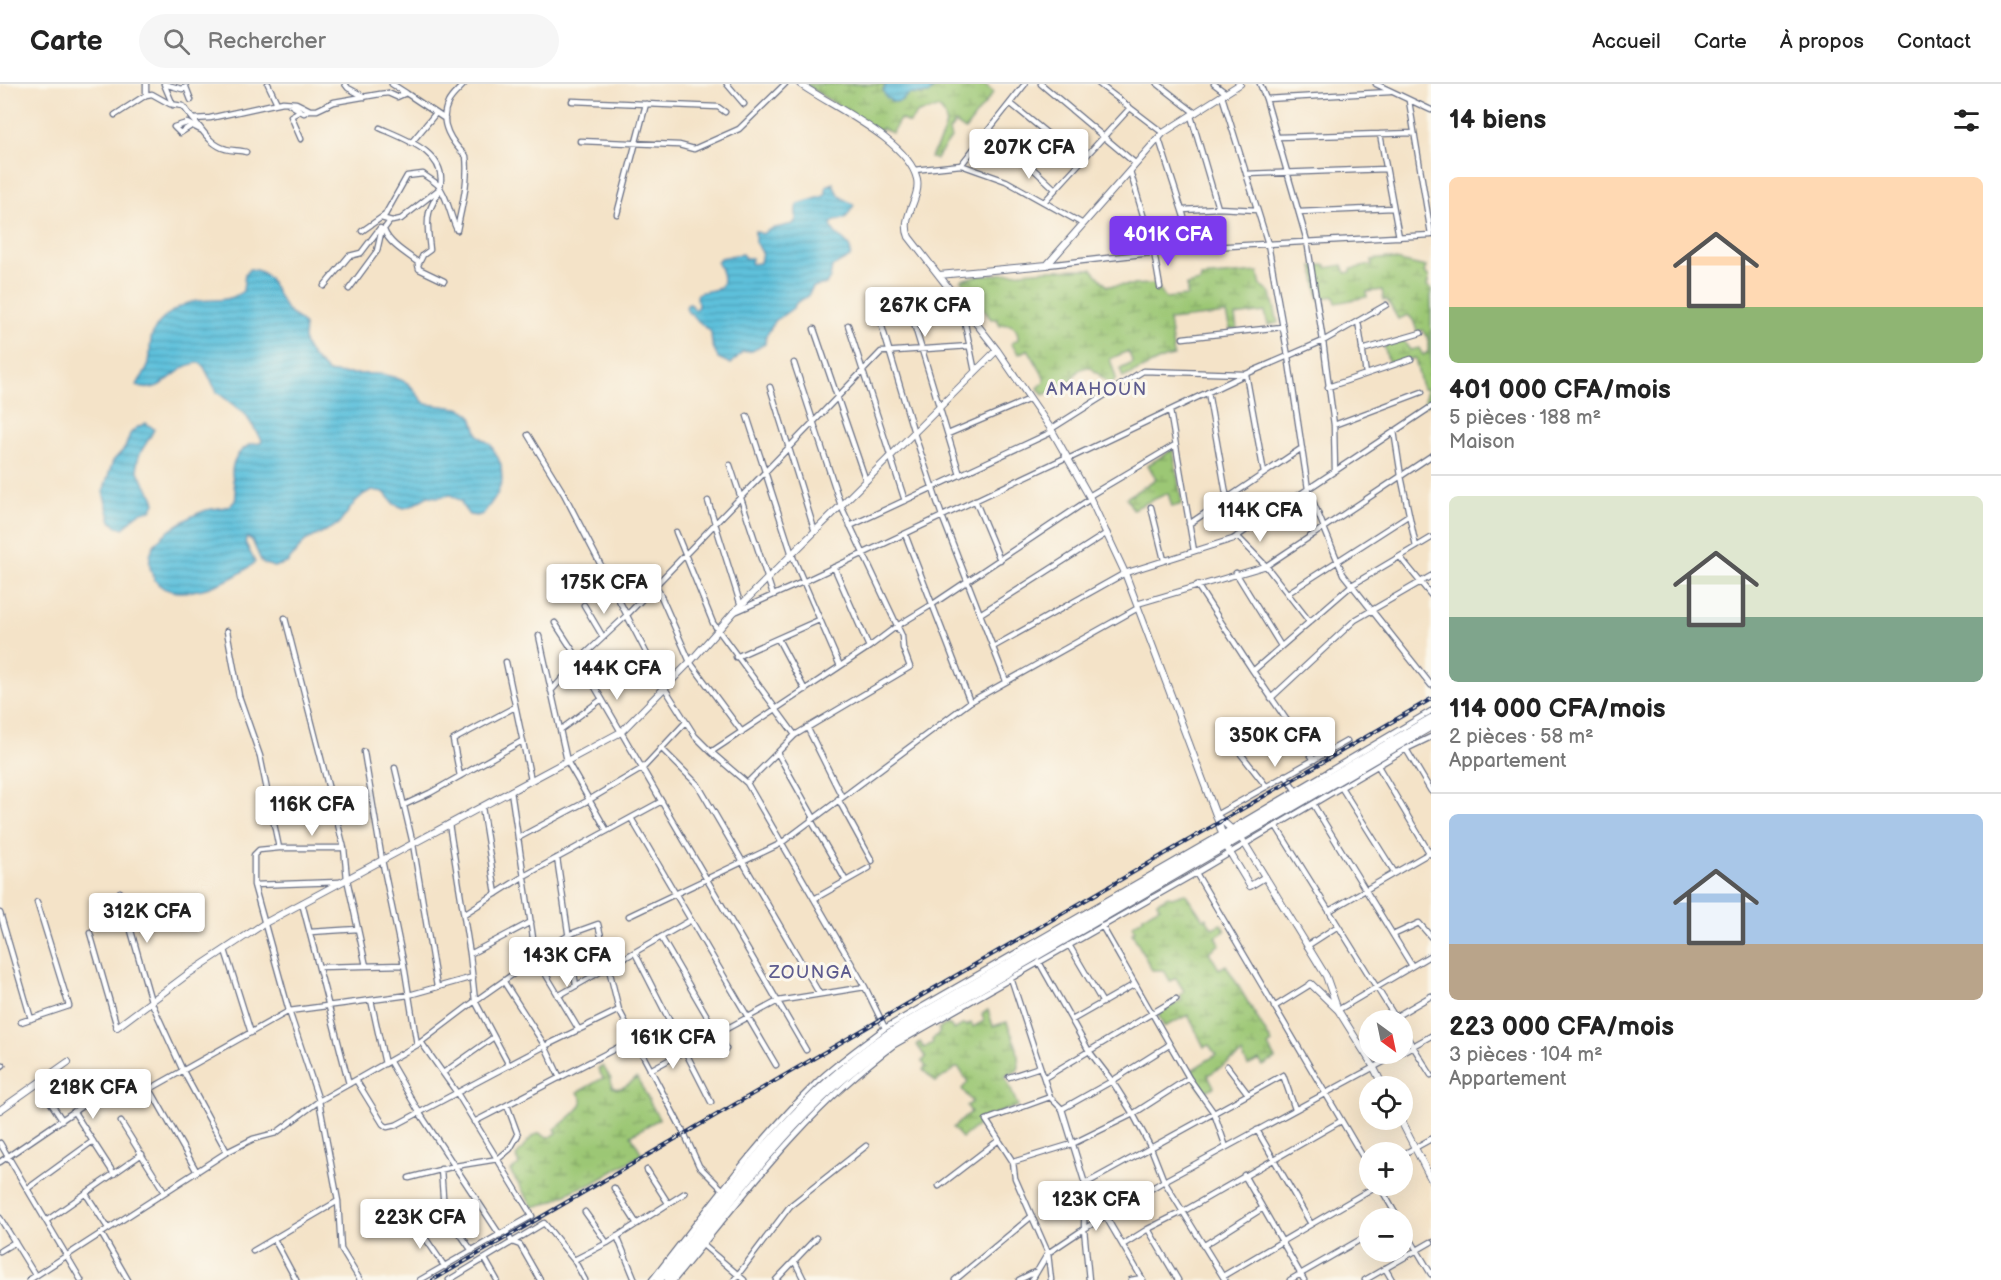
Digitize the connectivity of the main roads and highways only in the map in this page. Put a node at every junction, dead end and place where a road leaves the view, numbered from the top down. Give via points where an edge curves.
1 (1431, 719) edge
2 (1431, 726) edge
3 (1238, 836) junction
4 (1226, 843) junction
5 (659, 1280) edge
6 (669, 1280) edge

1 - 3 highway
2 - 3 highway
3 - 4 highway
4 - 5 highway via 880,1040 842,1069 812,1096 725,1192
4 - 6 highway via 876,1051 803,1115

